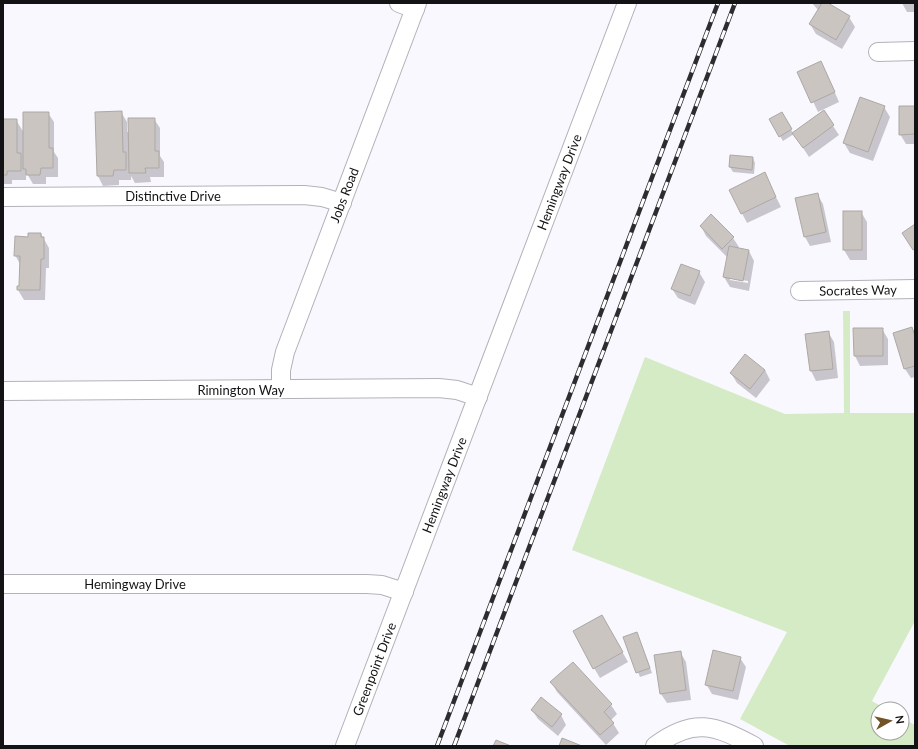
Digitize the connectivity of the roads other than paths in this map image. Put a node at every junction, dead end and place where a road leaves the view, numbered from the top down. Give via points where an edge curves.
1 (627, 3) edge
2 (410, 5) edge
3 (915, 51) edge
4 (878, 52) dead end
5 (3, 197) edge
6 (342, 203) junction
7 (915, 289) edge
8 (800, 291) dead end
9 (281, 389) junction
10 (3, 391) edge
11 (478, 396) junction
12 (3, 584) edge
13 (404, 592) junction
14 (345, 746) edge
15 (655, 746) edge
16 (754, 746) edge

1 - 11 street, Hemingway Drive
2 - 6 street, Jobs Road
3 - 4 street
5 - 6 street, Distinctive Drive via 304,195
6 - 9 street, Jobs Road via 285,352 281,370
7 - 8 street, Socrates Way
9 - 10 street, Rimington Way
9 - 11 street, Rimington Way via 439,388
11 - 13 street, Hemingway Drive
12 - 13 street, Hemingway Drive via 367,584 382,585
13 - 14 street, Greenpoint Drive
15 - 16 street via 668,736 694,727 729,732

